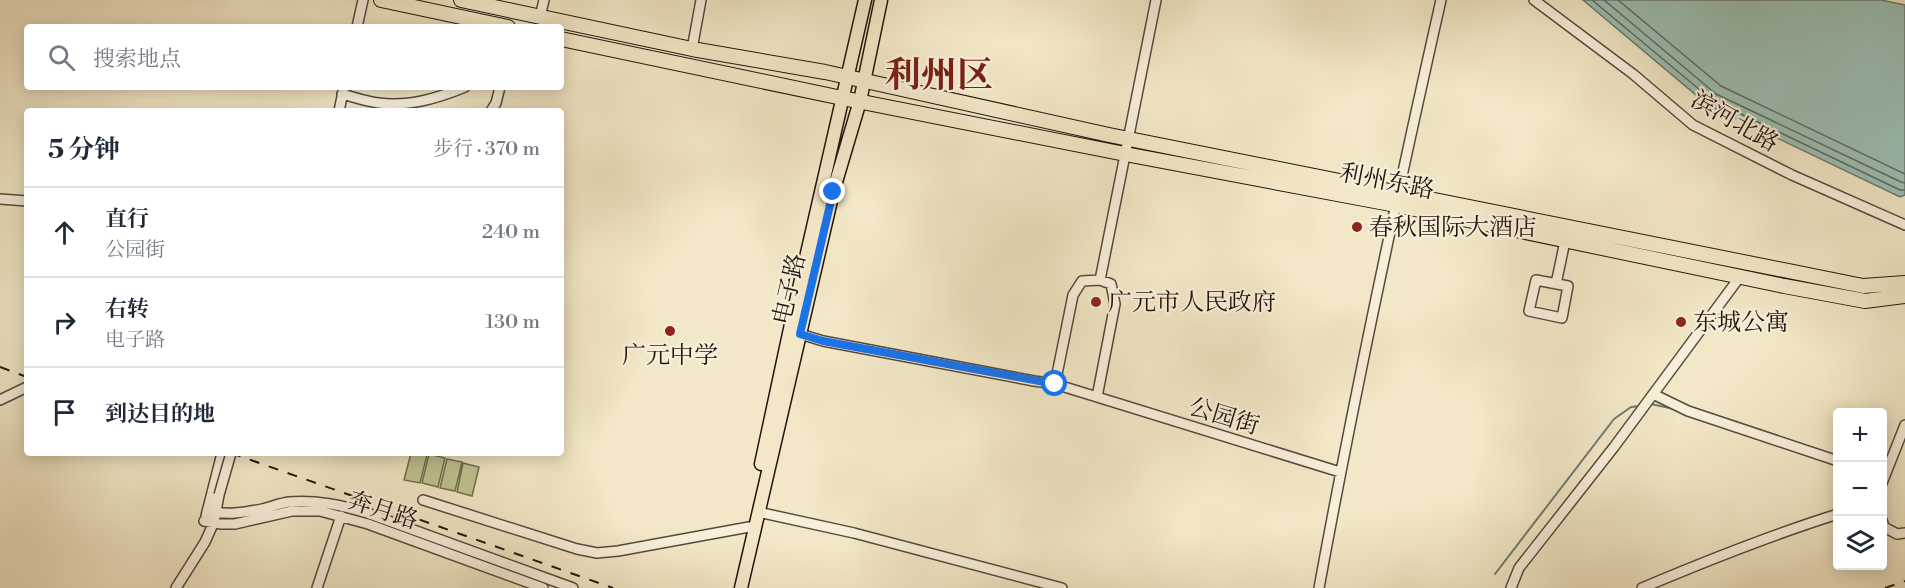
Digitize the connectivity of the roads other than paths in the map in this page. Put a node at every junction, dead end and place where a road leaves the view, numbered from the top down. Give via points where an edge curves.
1 (363, 0) edge
2 (381, 0) edge
3 (461, 0) edge
4 (544, 0) edge
5 (702, 0) edge
6 (865, 0) edge
7 (881, 0) edge
8 (1156, 0) edge
9 (1441, 0) edge
10 (1534, 0) edge
11 (398, 2) edge
12 (540, 17) junction
13 (358, 24) edge
14 (495, 24) edge
15 (564, 40) edge
16 (692, 49) junction
17 (847, 77) junction
18 (864, 80) junction
19 (458, 90) edge
20 (499, 90) edge
21 (343, 91) edge
22 (842, 98) junction
23 (860, 101) junction
24 (340, 108) edge
25 (493, 108) edge
26 (1128, 139) junction
27 (1125, 154) junction
28 (0, 199) edge
29 (1397, 199) junction
30 (24, 201) edge
31 (1905, 225) edge
32 (1565, 241) junction
33 (1739, 278) junction
34 (1100, 280) junction
35 (1905, 283) edge
36 (1556, 284) junction
37 (1905, 296) edge
38 (800, 334) junction
39 (1055, 384) junction
40 (24, 388) edge
41 (1097, 397) junction
42 (1650, 398) junction
43 (0, 400) edge
44 (1905, 425) edge
45 (221, 456) edge
46 (230, 456) edge
47 (1833, 459) edge
48 (1887, 469) edge
49 (1340, 472) junction
50 (215, 494) junction
51 (423, 500) dead end
52 (758, 512) junction
53 (341, 516) junction
54 (1833, 516) edge
55 (210, 517) junction
56 (748, 527) junction
57 (1887, 529) edge
58 (1905, 533) edge
59 (176, 588) edge
60 (317, 588) edge
61 (543, 588) edge
62 (573, 588) edge
63 (734, 588) edge
64 (741, 588) edge
65 (1062, 588) edge
66 (1319, 588) edge
67 (1511, 588) edge
68 (1642, 588) edge

1 - 13 street
2 - 11 highway
3 - 12 highway, 利州东路
4 - 12 street
5 - 16 street
6 - 17 main road, 电子路
7 - 18 main road, 电子路
8 - 26 street
9 - 29 street
10 - 31 street, 滨河北路 via 1694,124 1792,175
11 - 14 highway
12 - 16 highway, 利州东路
15 - 22 highway, 利州东路
16 - 17 highway, 利州东路
17 - 18 highway, 利州东路
17 - 22 main road, 电子路
18 - 23 main road, 电子路
18 - 26 highway, 利州东路
19 - 21 street via 408,103 379,103
20 - 25 street
21 - 24 street
22 - 23 highway, 利州东路
22 - 56 main road, 电子路
23 - 27 highway, 利州东路
23 - 38 main road, 电子路 via 833,192
26 - 27 street
26 - 29 highway, 利州东路
27 - 29 highway, 利州东路
27 - 34 street
28 - 30 street
29 - 32 highway, 利州东路
29 - 35 highway, 利州东路 via 1863,286
29 - 49 street
32 - 33 highway, 利州东路
32 - 36 street
33 - 37 highway, 利州东路 via 1865,301
33 - 42 street
34 - 39 street via 1082,281 1073,295
34 - 41 street via 1110,284 1115,304
36 - 36 street via 1536,280 1529,311 1562,318 1568,286
38 - 39 street
38 - 52 main road, 电子路
39 - 41 street, 公园街
40 - 43 street
41 - 49 street, 公园街
42 - 47 street
42 - 67 street via 1519,568
44 - 48 street
45 - 50 street
46 - 50 street, bridge
49 - 66 street
50 - 55 street
51 - 56 street via 597,553
52 - 64 main road, 电子路
52 - 65 street
53 - 55 street, 奔月路 via 292,511 235,524 221,524
53 - 60 street
53 - 61 street, 奔月路
54 - 68 street via 1731,551
55 - 59 street via 205,542
55 - 62 street via 287,502 339,505
56 - 63 main road, 电子路
57 - 58 street

